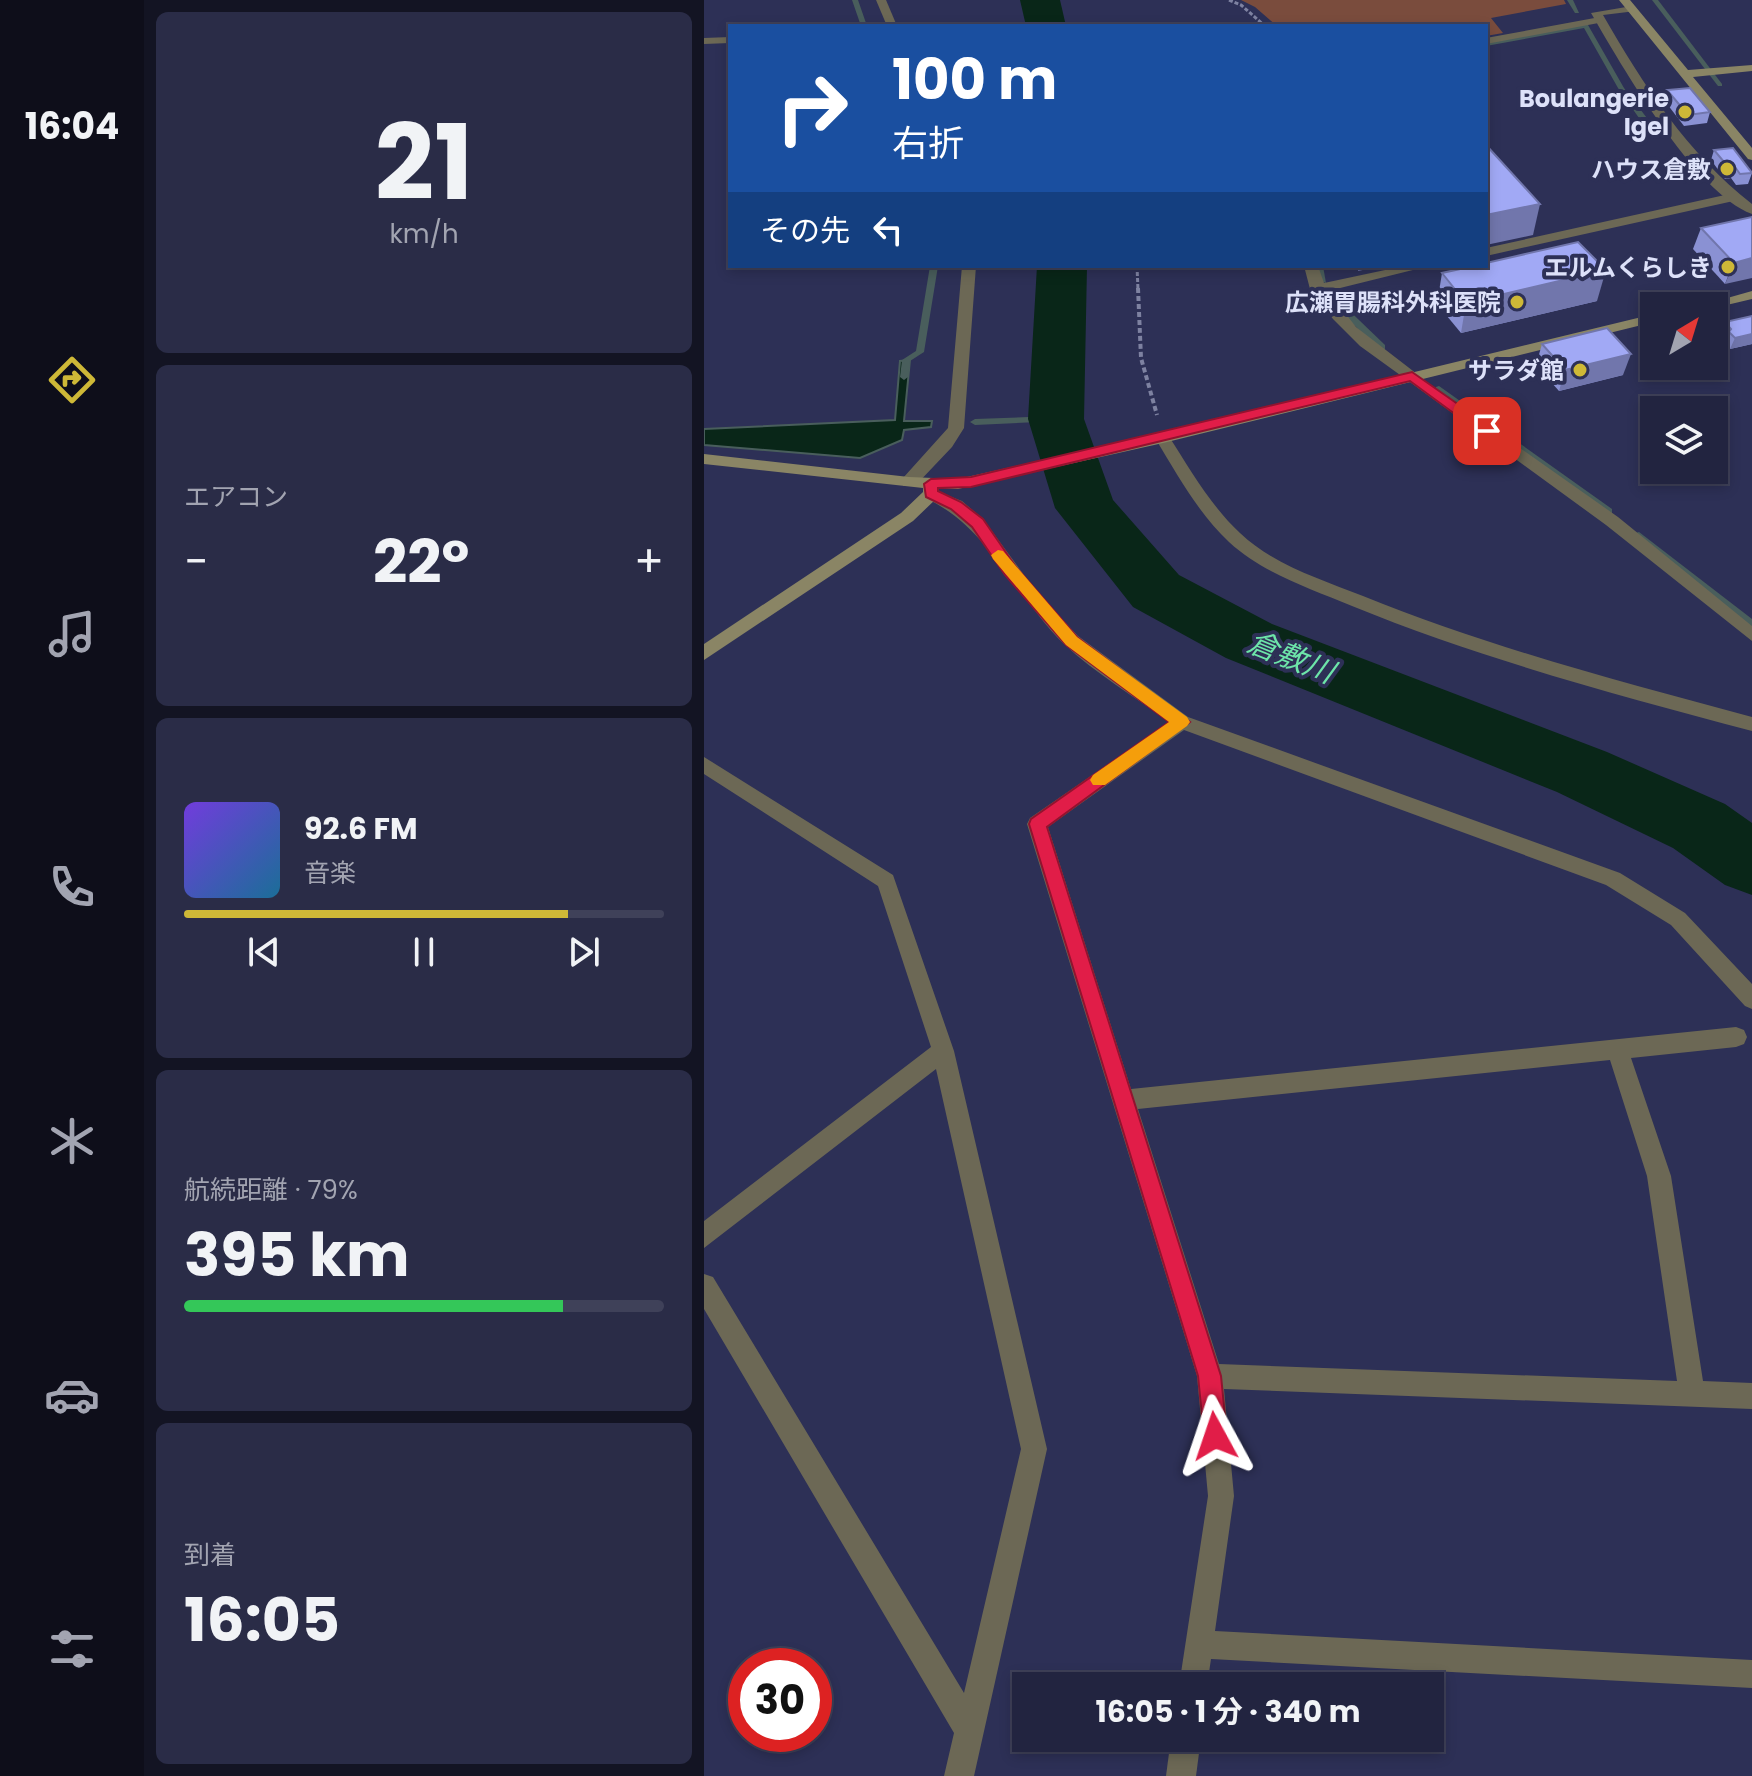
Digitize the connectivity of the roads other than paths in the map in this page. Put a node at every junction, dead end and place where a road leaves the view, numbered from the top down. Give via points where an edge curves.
1 (881, 0) edge
2 (1628, 5) edge
3 (1600, 20) junction
4 (891, 24) edge
5 (728, 40) edge
6 (704, 41) edge
7 (1488, 41) edge
8 (1752, 68) edge
9 (1683, 74) junction
10 (1752, 156) edge
11 (1734, 197) junction
12 (1752, 210) edge
13 (1488, 252) edge
14 (969, 268) edge
15 (1312, 268) edge
16 (1413, 268) edge
17 (1317, 289) junction
18 (1752, 295) edge
19 (1728, 301) edge
20 (1640, 321) edge
21 (1412, 377) junction
22 (1155, 439) junction
23 (704, 459) edge
24 (909, 482) junction
25 (931, 489) junction
26 (1752, 635) edge
27 (704, 653) edge
28 (1182, 722) junction
29 (1752, 724) edge
30 (704, 764) edge
31 (1752, 999) edge
32 (1736, 1037) dead end
33 (1617, 1049) junction
34 (943, 1051) junction
35 (1124, 1100) junction
36 (704, 1236) edge
37 (704, 1286) edge
38 (1210, 1376) junction
39 (1692, 1394) junction
40 (1752, 1396) edge
41 (1199, 1644) junction
42 (1195, 1672) edge
43 (1752, 1674) edge
44 (971, 1733) junction
45 (1184, 1752) edge
46 (959, 1776) edge
47 (1181, 1776) edge

1 - 4 street
2 - 3 street via 1596,13
2 - 9 street
3 - 7 street
3 - 11 street via 1645,96
5 - 6 street
8 - 9 street
9 - 10 street
11 - 12 street
11 - 13 street
14 - 24 street via 956,428 944,448
15 - 17 street
16 - 17 street
17 - 21 street via 1364,342
18 - 19 street
20 - 21 street
21 - 22 street
21 - 26 street via 1612,521
22 - 25 street
22 - 29 street via 1234,537 1276,568 1424,628
23 - 24 street
24 - 25 street
25 - 27 street via 907,517
25 - 28 street via 977,523 1072,641
28 - 31 street via 1613,879 1678,919
28 - 35 street via 1037,824
30 - 34 street via 886,881
32 - 33 street
33 - 35 street
33 - 39 street via 1659,1176
34 - 36 street
34 - 44 street via 1034,1449
35 - 38 street
37 - 44 street
38 - 39 street
38 - 41 street via 1221,1496
39 - 40 street
41 - 42 street
41 - 43 street
44 - 46 street
45 - 47 street

